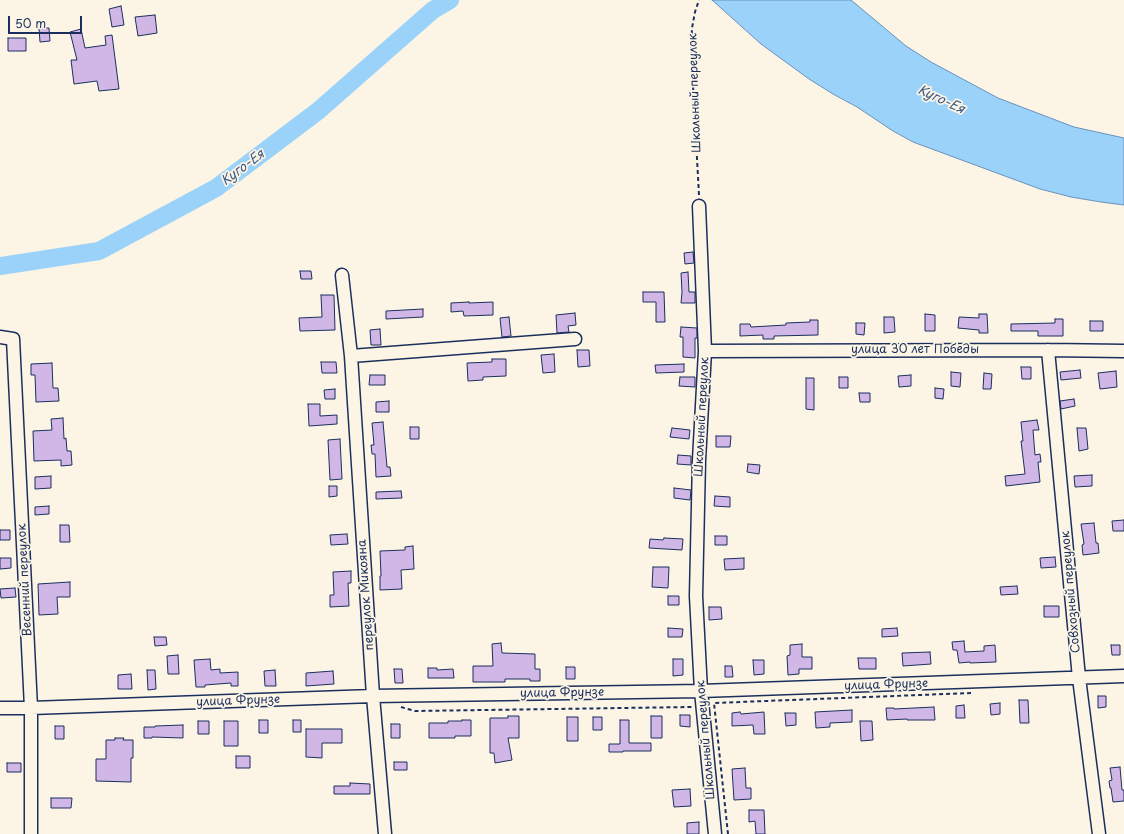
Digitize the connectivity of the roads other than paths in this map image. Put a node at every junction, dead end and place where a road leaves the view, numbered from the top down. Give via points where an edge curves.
1 (699, 206) road end
2 (342, 275) dead end
3 (0, 337) edge
4 (575, 339) dead end
5 (1048, 350) junction
6 (705, 351) junction
7 (1124, 351) edge
8 (350, 356) junction
9 (1124, 676) edge
10 (1079, 678) junction
11 (701, 691) junction
12 (373, 696) junction
13 (0, 708) edge
14 (31, 708) junction
15 (31, 834) edge
16 (386, 834) edge
17 (714, 834) edge
18 (1099, 834) edge

1 - 6 street, Школьный переулок
2 - 8 street, переулок Микояна
3 - 14 street, Весенний переулок via 13,339
4 - 8 street
5 - 6 street, улица 30 лет Победы
5 - 7 street, улица 30 лет Победы
5 - 10 street, Совхозный переулок
6 - 11 street, Школьный переулок via 696,596
8 - 12 street, переулок Микояна
9 - 10 street, улица Фрунзе
10 - 11 street, улица Фрунзе
10 - 18 street, Совхозный переулок
11 - 12 street, улица Фрунзе
11 - 17 street, Школьный переулок
12 - 14 street, улица Фрунзе
12 - 16 street, переулок Микояна
13 - 14 street, улица Фрунзе
14 - 15 street, Весенний переулок

